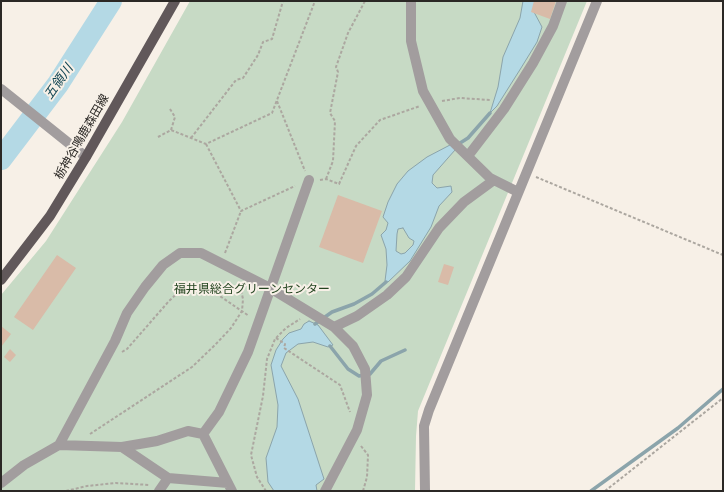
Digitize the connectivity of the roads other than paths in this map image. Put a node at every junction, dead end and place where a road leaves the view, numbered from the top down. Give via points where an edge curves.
1 (175, 1) edge
2 (411, 1) edge
3 (562, 1) edge
4 (597, 1) edge
5 (1, 89) edge
6 (468, 156) junction
7 (86, 157) junction
8 (309, 180) road end
9 (494, 180) junction
10 (518, 192) junction
11 (1, 280) edge
12 (270, 288) junction
13 (334, 327) junction
14 (203, 434) junction
15 (59, 445) junction
16 (122, 447) junction
17 (168, 478) junction
18 (1, 483) edge
19 (230, 487) edge
20 (160, 490) edge
21 (326, 491) edge
22 (425, 491) edge

1 - 7 main road, 栃神谷鳴鹿森田線
2 - 6 street via 411,41 423,91 450,139
3 - 6 street via 553,26 533,63 504,109
4 - 10 street
5 - 7 street
6 - 9 street
7 - 11 main road, 栃神谷鳴鹿森田線 via 50,216
8 - 12 street
9 - 10 street
9 - 13 street via 464,202 439,228 406,277 387,295
10 - 22 street via 424,426
12 - 13 street
12 - 14 street via 248,352 218,412
12 - 15 street via 201,254 180,253 163,265 127,313
13 - 21 street via 353,346 365,369 367,395 355,434
14 - 16 street via 188,431 157,441
14 - 19 street
15 - 16 street
15 - 18 street via 24,465
16 - 17 street
17 - 19 street
17 - 20 street

